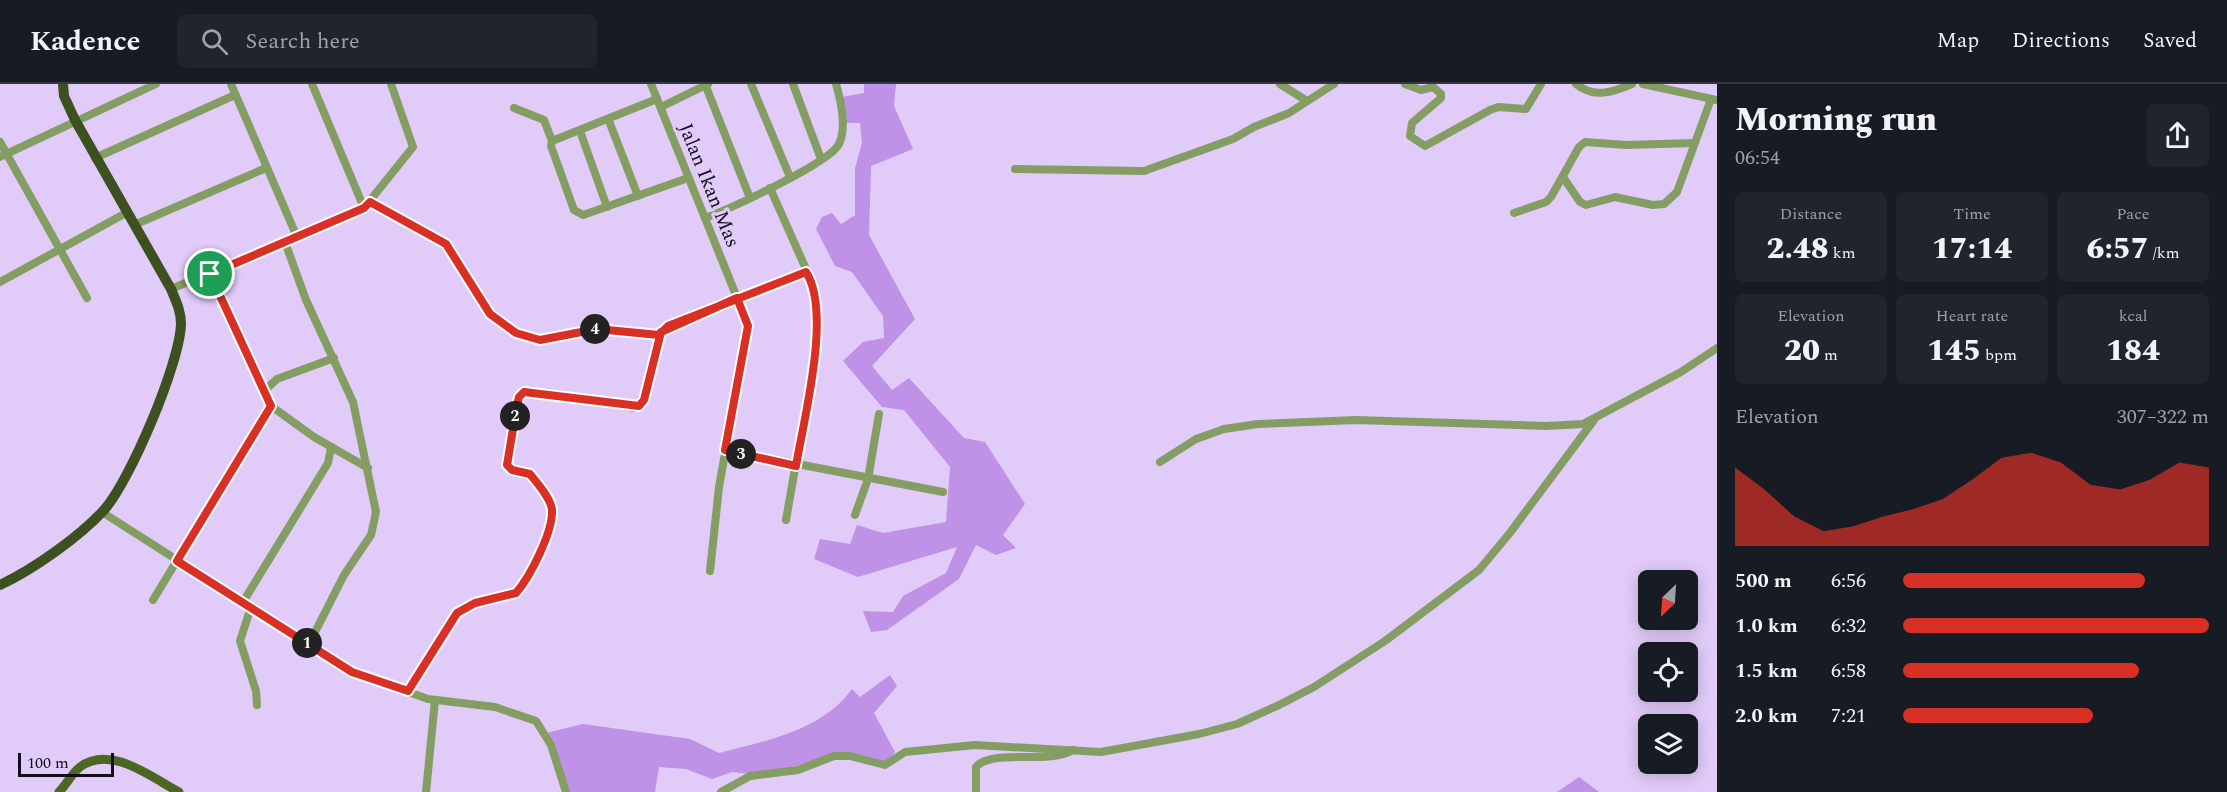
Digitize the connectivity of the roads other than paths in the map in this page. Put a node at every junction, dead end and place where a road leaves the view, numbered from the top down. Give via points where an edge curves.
1 (63, 84) edge
2 (156, 84) edge
3 (231, 84) edge
4 (312, 84) edge
5 (391, 84) edge
6 (651, 84) edge
7 (706, 84) edge
8 (751, 84) edge
9 (793, 84) edge
10 (836, 84) edge
11 (1280, 84) edge
12 (1334, 84) edge
13 (1405, 84) edge
14 (1540, 84) edge
15 (1576, 84) edge
16 (1632, 84) edge
17 (1643, 84) edge
18 (235, 95) junction
19 (1714, 100) edge
20 (1307, 101) junction
21 (659, 103) junction
22 (514, 108) dead end
23 (75, 120) junction
24 (609, 121) junction
25 (580, 131) junction
26 (552, 141) junction
27 (0, 142) edge
28 (1694, 143) junction
29 (4, 155) edge
30 (96, 158) junction
31 (821, 159) junction
32 (266, 168) junction
33 (1015, 169) dead end
34 (790, 177) junction
35 (1563, 177) junction
36 (688, 178) junction
37 (770, 188) junction
38 (638, 196) junction
39 (750, 198) junction
40 (370, 202) junction
41 (607, 207) junction
42 (364, 208) junction
43 (126, 213) junction
44 (1514, 213) dead end
45 (705, 218) junction
46 (134, 225) junction
47 (297, 237) junction
48 (285, 242) junction
49 (59, 249) junction
50 (806, 272) junction
51 (210, 274) junction
52 (0, 282) edge
53 (171, 289) junction
54 (87, 298) dead end
55 (737, 298) junction
56 (659, 335) junction
57 (1717, 348) edge
58 (334, 358) junction
59 (259, 378) junction
60 (278, 379) junction
61 (265, 390) junction
62 (271, 406) junction
63 (879, 414) dead end
64 (1594, 420) junction
65 (331, 448) junction
66 (725, 450) junction
67 (1160, 462) dead end
68 (796, 466) junction
69 (368, 468) junction
70 (868, 479) junction
71 (943, 492) dead end
72 (102, 512) junction
73 (855, 514) dead end
74 (786, 520) dead end
75 (177, 561) junction
76 (710, 572) dead end
77 (0, 585) edge
78 (153, 600) dead end
79 (243, 602) junction
80 (251, 607) junction
81 (309, 644) junction
82 (408, 691) junction
83 (435, 700) junction
84 (256, 705) dead end
85 (975, 744) junction
86 (1074, 749) junction
87 (996, 758) junction
88 (59, 792) edge
89 (179, 792) edge
90 (426, 792) edge
91 (567, 792) edge
92 (721, 792) edge
93 (976, 792) edge

1 - 23 highway
2 - 23 street
3 - 18 street
4 - 42 street
5 - 40 street via 413,147
6 - 21 street, Jalan Ikan Mas
7 - 21 street
7 - 39 street
8 - 34 street
9 - 31 street
10 - 31 street via 842,136 837,147
11 - 20 street
12 - 20 street
13 - 14 street via 1421,90 1433,87 1441,94 1442,98 1409,129 1410,136 1425,146 1498,107 1526,109
15 - 16 street via 1591,93 1602,94
17 - 19 street
18 - 30 street
18 - 32 street
19 - 28 street
20 - 33 street via 1233,139 1144,171
21 - 24 street
21 - 36 street, Jalan Ikan Mas
22 - 26 street via 544,120
23 - 29 street
23 - 30 highway
24 - 25 street
24 - 38 street
25 - 26 street
25 - 41 street
26 - 41 street via 577,214
27 - 29 street
28 - 35 street via 1586,142 1579,147
28 - 35 street via 1677,192 1664,204 1615,197 1586,205
29 - 49 street
30 - 43 highway
31 - 34 street
32 - 46 street
32 - 47 street
34 - 37 street
35 - 44 street via 1546,202
36 - 38 street
36 - 45 street, Jalan Ikan Mas
37 - 39 street
37 - 50 street
38 - 41 street
39 - 45 street
40 - 42 street
40 - 56 street via 446,244 485,309 516,333 540,340 597,329
42 - 47 street
43 - 46 highway
43 - 49 street
45 - 55 street, Jalan Ikan Mas
46 - 53 highway
47 - 48 street
48 - 51 street
48 - 58 street via 306,300
49 - 52 street
49 - 54 street
50 - 55 street
50 - 68 street via 814,287 818,312
51 - 53 street
51 - 59 street
53 - 72 highway via 181,325 171,368 136,458
55 - 56 street via 668,326
55 - 66 street, Jalan Ikan Mas via 748,326
56 - 82 street via 644,400 639,406 530,392 519,397 507,465 530,474 548,500 552,508 547,533 519,590 513,595 469,605 457,613
57 - 64 street
58 - 60 street
58 - 69 street via 353,402
59 - 60 street
59 - 61 street
60 - 61 street
61 - 62 street
62 - 65 street
62 - 75 street
63 - 70 street
64 - 67 street via 1546,426 1399,420 1258,424 1224,429 1196,439
64 - 86 street via 1485,564 1399,631 1334,674 1237,724 1101,752
65 - 69 street
65 - 79 street via 328,463
66 - 68 street
66 - 76 street, Jalan Ikan Mas
68 - 70 street
68 - 74 street
69 - 81 street via 376,512 374,527 335,591
70 - 71 street
70 - 73 street
72 - 75 street
72 - 77 highway via 67,541
75 - 78 street
75 - 79 street
79 - 80 street
80 - 81 street
80 - 84 street via 240,642 256,691
81 - 82 street via 352,672
82 - 83 street
83 - 90 street
83 - 91 street via 495,707 536,721 551,745
85 - 86 street
85 - 87 street
85 - 92 street via 905,752 885,765 834,756 798,770 750,776
86 - 87 street via 1058,756
87 - 93 street via 976,767
88 - 89 main road via 80,767 101,759 122,763

